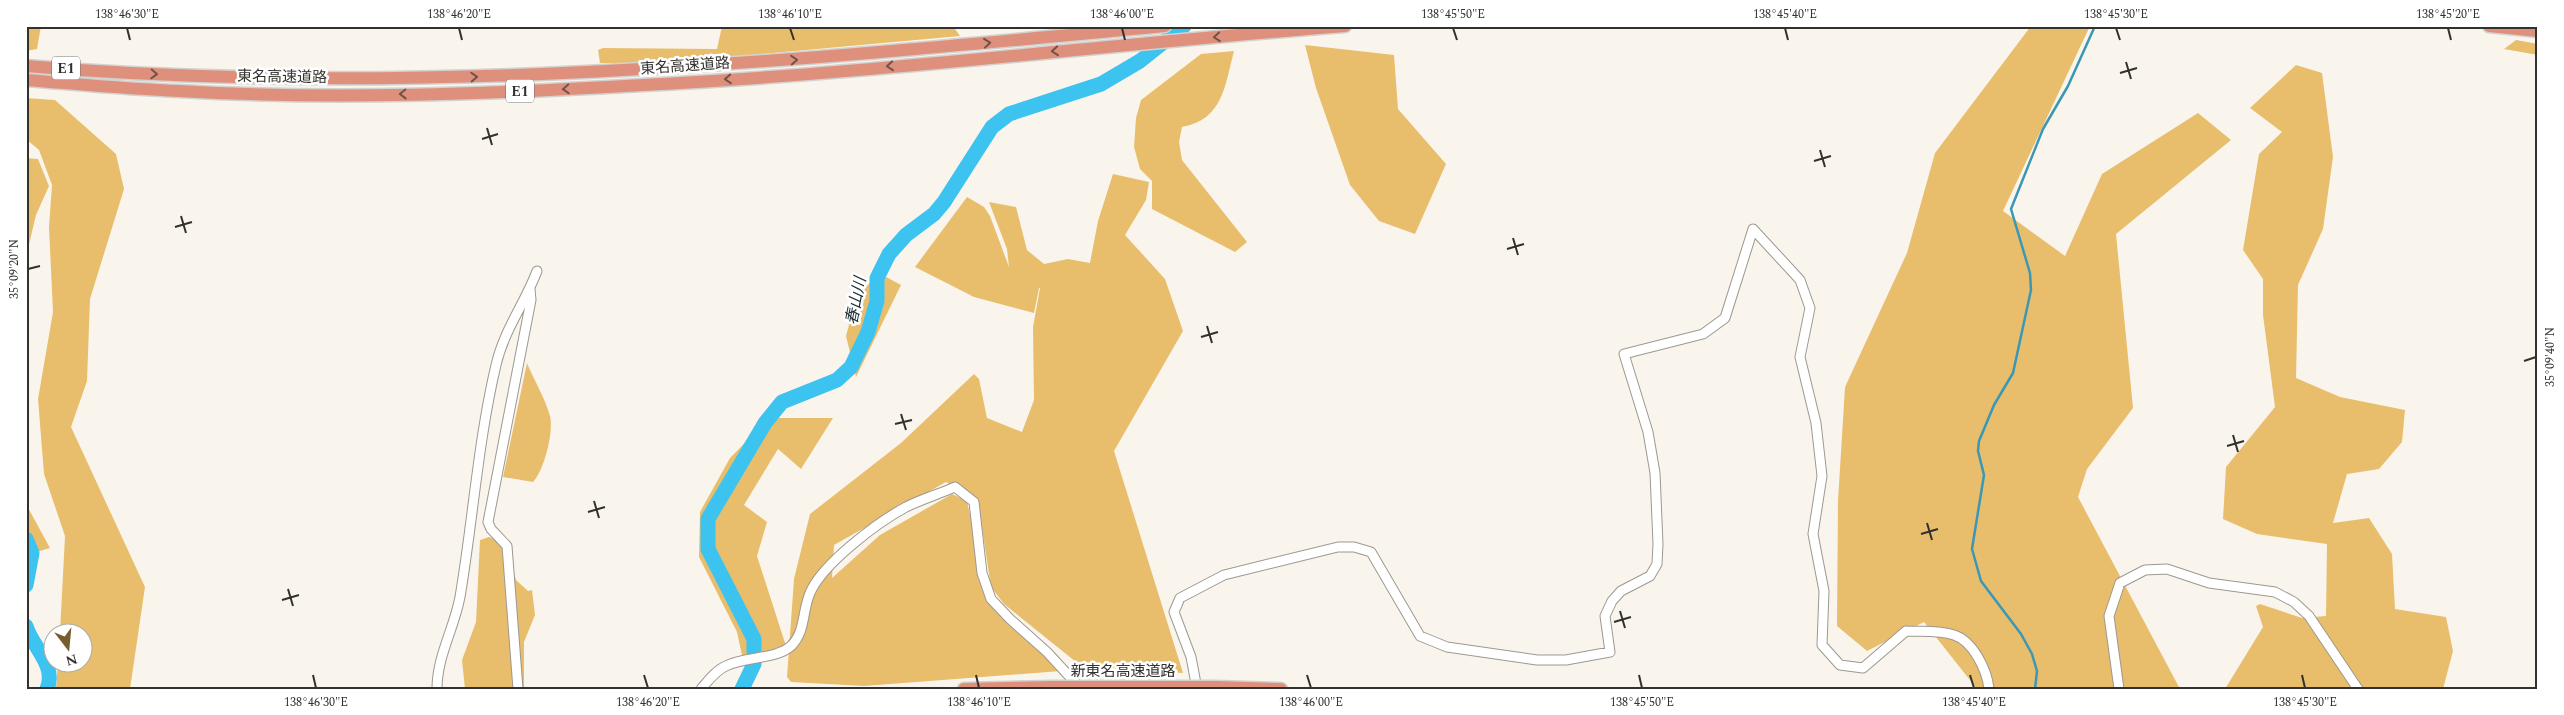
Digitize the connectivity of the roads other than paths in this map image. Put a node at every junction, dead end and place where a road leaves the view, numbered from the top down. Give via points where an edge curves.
1 (1165, 26) edge
2 (1345, 26) edge
3 (2488, 26) edge
4 (2538, 31) edge
5 (26, 66) edge
6 (26, 80) edge
7 (537, 271) dead end
8 (530, 289) junction
9 (436, 689) edge
10 (518, 689) edge
11 (701, 689) edge
12 (964, 689) edge
13 (1082, 689) edge
14 (1197, 689) edge
15 (1281, 689) edge
16 (1989, 689) edge
17 (2119, 689) edge
18 (2358, 689) edge

5 -> 1 highway, 東名高速道路 / E1 via 313,80 447,78 698,66 938,48
2 -> 6 highway, 東名高速道路 / E1 via 646,85 510,91 181,92
3 - 4 highway
7 - 8 street
8 - 9 street via 510,323 496,363 460,599 437,671
8 - 10 street via 531,300 488,522 507,546
11 - 13 street via 724,666 781,652 789,647 801,631 810,592 828,567 858,540 906,508 955,487 974,502 982,573 991,599
12 - 15 highway, 新東名高速道路, bridge
14 - 16 street via 1191,656 1174,612 1180,598 1224,575 1338,547 1370,552 1420,636 1447,647 1537,660 1566,660 1610,652 1605,616 1612,600 1621,591 1650,576 1657,564 1658,544 1655,473 1648,432 1624,354 1703,334 1725,318 1753,229 1800,280 1810,308 1800,357 1816,423 1822,476 1812,534 1824,591 1822,645 1840,665 1863,668 1906,631 1955,635 1975,652 1987,671
17 - 18 street via 2109,616 2120,583 2144,570 2167,569 2209,583 2275,592 2294,602 2309,616

